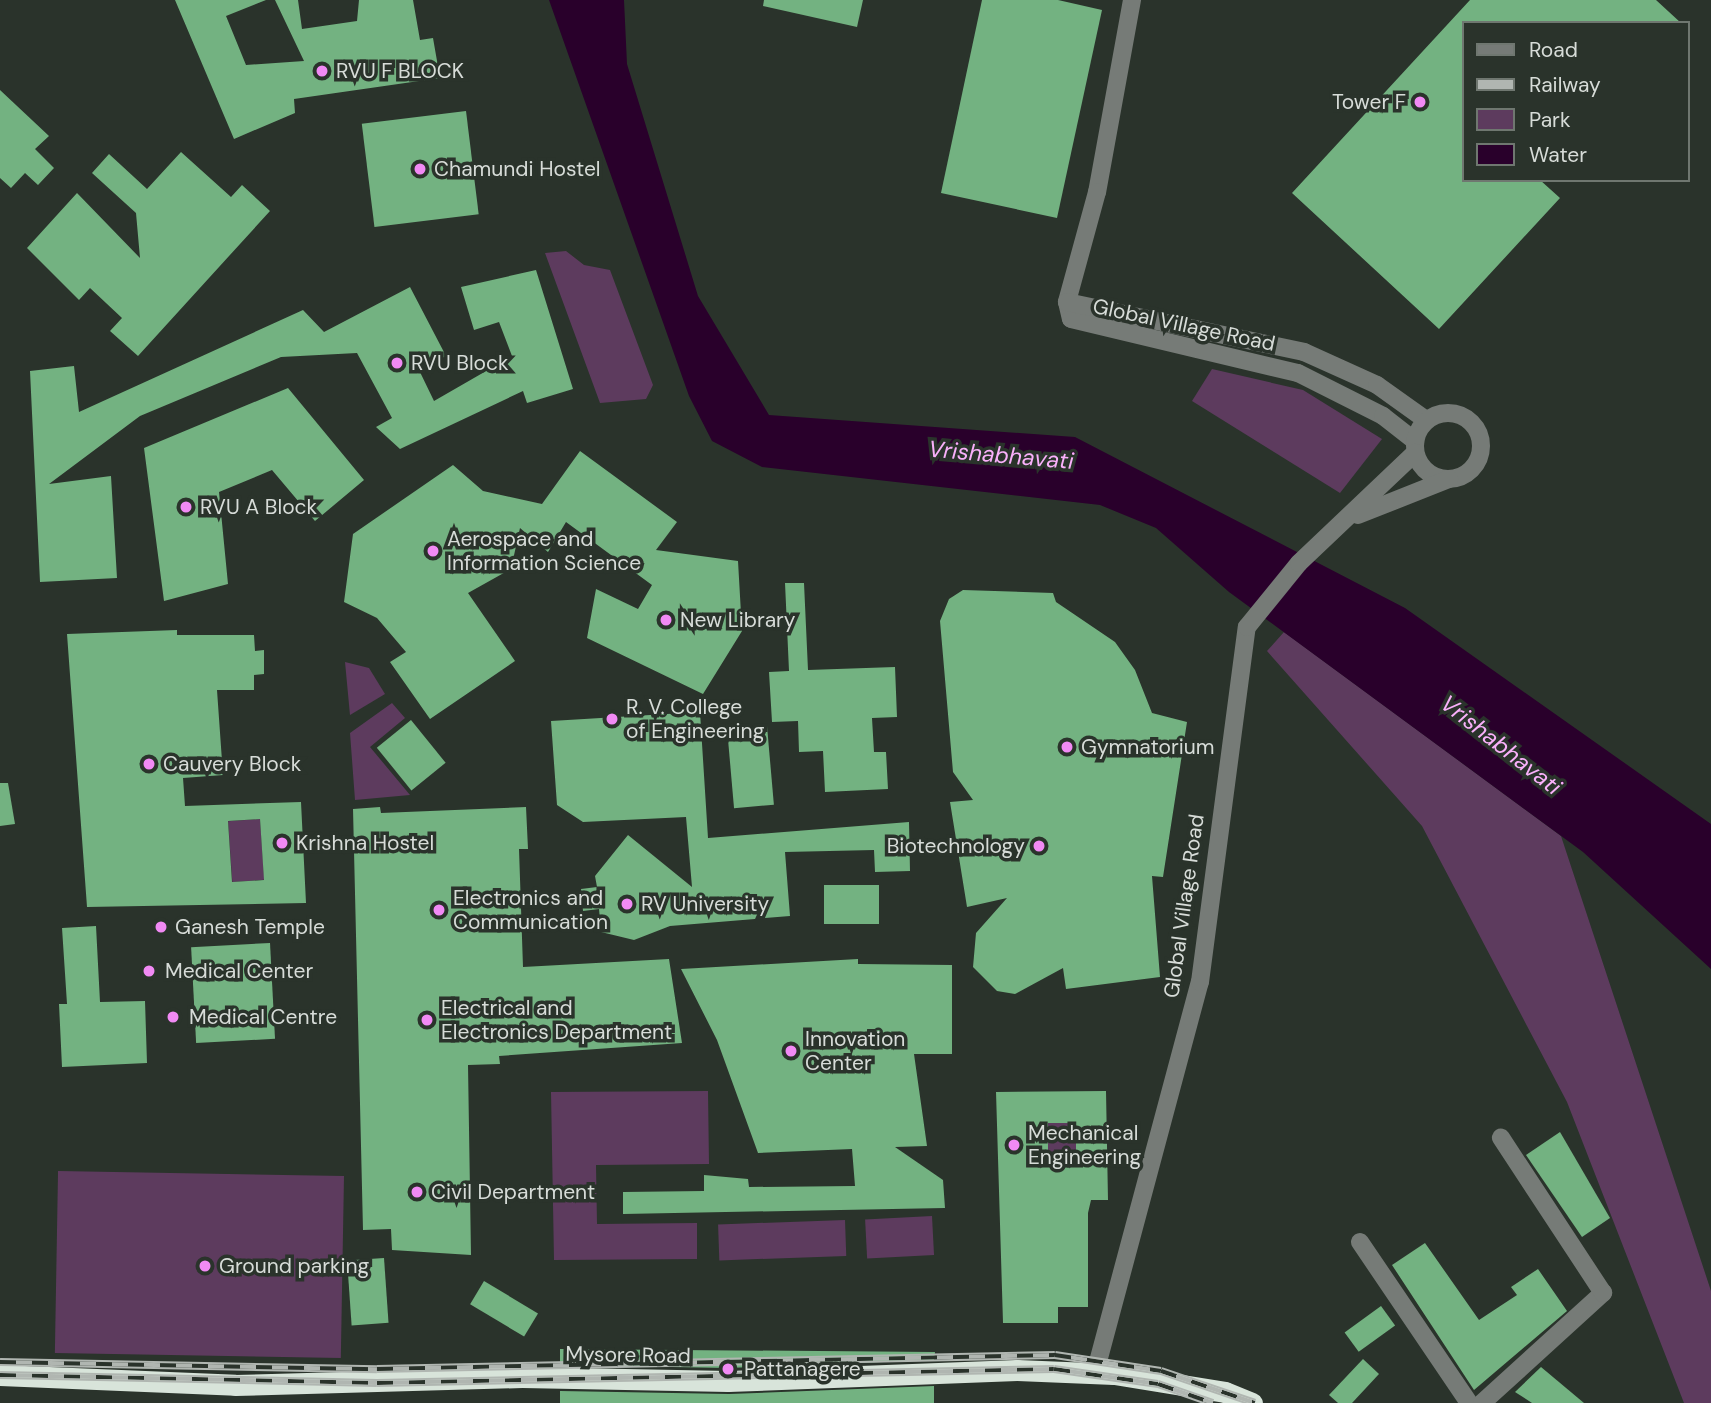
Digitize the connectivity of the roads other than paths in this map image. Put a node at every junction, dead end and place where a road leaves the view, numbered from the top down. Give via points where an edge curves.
1 (1132, 0) edge
2 (1066, 302) junction
3 (1426, 420) junction
4 (1415, 447) junction
5 (1449, 479) junction
6 (1350, 519) junction
7 (1501, 1138) dead end
8 (1360, 1242) dead end
9 (1095, 1373) junction
10 (0, 1375) edge
11 (1252, 1403) edge
12 (1469, 1403) edge
13 (1482, 1403) edge

1 - 2 street, Global Village Road via 1097,192
2 - 3 street, Global Village Road via 1304,352 1377,385
2 - 4 street, Global Village Road via 1078,326 1320,382
3 - 4 street, Global Village Road
3 - 5 street, Global Village Road via 1461,415 1480,437 1474,466
4 - 5 street, Global Village Road via 1431,474
4 - 6 street, Global Village Road
5 - 6 street, Global Village Road
6 - 9 street, Global Village Road via 1328,535 1247,627 1200,982
7 - 13 street via 1603,1293
8 - 12 street
9 - 10 highway, Mysore Road via 235,1385
9 - 11 highway, Mysore Road via 1225,1392

